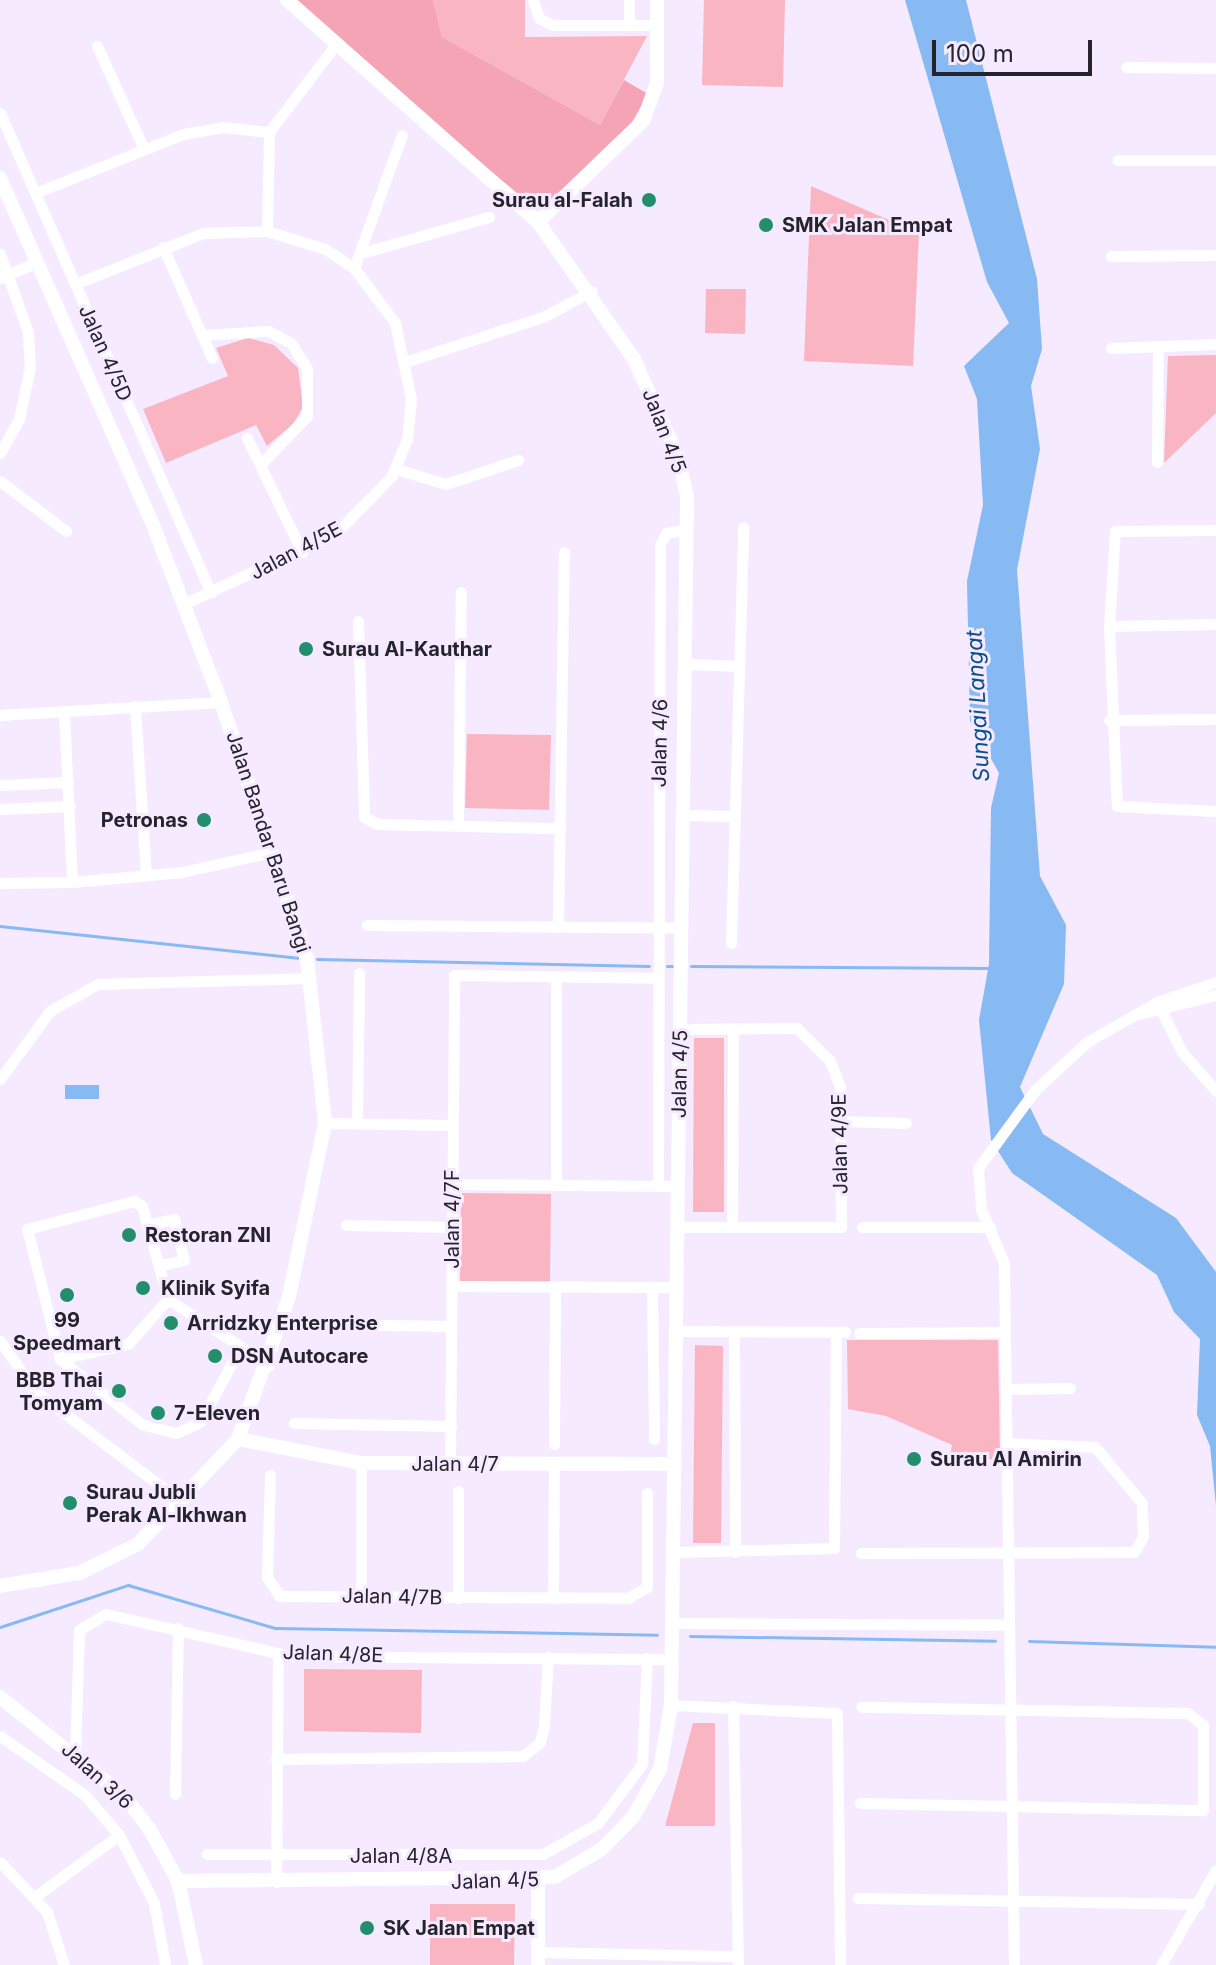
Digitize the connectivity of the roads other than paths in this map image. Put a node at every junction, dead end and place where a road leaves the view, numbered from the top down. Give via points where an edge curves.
1 (287, 0) edge
2 (533, 0) edge
3 (629, 0) edge
4 (657, 0) edge
5 (629, 25) junction
6 (657, 25) junction
7 (337, 43) junction
8 (97, 46) dead end
9 (1126, 67) dead end
10 (1216, 68) edge
11 (0, 113) edge
12 (269, 132) junction
13 (402, 135) dead end
14 (143, 147) junction
15 (1118, 160) dead end
16 (1216, 160) edge
17 (0, 178) edge
18 (35, 193) junction
19 (489, 217) dead end
20 (538, 222) junction
21 (267, 231) junction
22 (163, 247) junction
23 (365, 252) junction
24 (0, 254) edge
25 (1216, 255) edge
26 (1111, 256) dead end
27 (37, 262) junction
28 (354, 268) junction
29 (4, 276) edge
30 (75, 284) junction
31 (592, 291) junction
32 (202, 335) junction
33 (1216, 344) edge
34 (1158, 346) junction
35 (1111, 348) dead end
36 (212, 358) dead end
37 (408, 361) junction
38 (247, 438) dead end
39 (0, 453) edge
40 (518, 460) dead end
41 (1157, 462) dead end
42 (261, 464) junction
43 (396, 469) junction
44 (0, 481) edge
45 (743, 527) dead end
46 (688, 529) junction
47 (1216, 530) edge
48 (66, 531) dead end
49 (302, 552) junction
50 (564, 552) dead end
51 (461, 592) dead end
52 (211, 593) junction
53 (185, 603) junction
54 (358, 621) dead end
55 (1216, 624) edge
56 (1109, 626) junction
57 (689, 664) junction
58 (738, 666) junction
59 (221, 702) junction
60 (135, 706) junction
61 (64, 711) junction
62 (0, 715) edge
63 (1216, 719) edge
64 (1109, 720) junction
65 (68, 782) junction
66 (0, 785) edge
67 (70, 806) junction
68 (0, 809) edge
69 (1216, 811) edge
70 (685, 815) junction
71 (735, 816) junction
72 (458, 825) junction
73 (560, 828) junction
74 (272, 852) junction
75 (146, 876) junction
76 (72, 882) junction
77 (0, 883) edge
78 (367, 925) dead end
79 (558, 927) junction
80 (658, 927) junction
81 (682, 928) junction
82 (731, 943) dead end
83 (359, 973) dead end
84 (556, 977) junction
85 (310, 978) junction
86 (658, 978) junction
87 (1216, 982) edge
88 (1216, 995) edge
89 (1183, 1006) junction
90 (1159, 1007) junction
91 (1146, 1013) junction
92 (1129, 1015) junction
93 (681, 1029) junction
94 (733, 1029) junction
95 (1169, 1030) junction
96 (0, 1079) edge
97 (1216, 1091) edge
98 (840, 1121) junction
99 (325, 1123) junction
100 (357, 1123) junction
101 (906, 1123) dead end
102 (453, 1125) junction
103 (452, 1184) junction
104 (556, 1185) junction
105 (658, 1186) junction
106 (679, 1186) junction
107 (147, 1225) junction
108 (346, 1225) dead end
109 (452, 1227) junction
110 (678, 1227) junction
111 (732, 1227) junction
112 (862, 1227) dead end
113 (990, 1227) junction
114 (159, 1266) junction
115 (451, 1286) junction
116 (555, 1287) junction
117 (652, 1287) junction
118 (678, 1287) junction
119 (168, 1299) junction
120 (315, 1324) dead end
121 (451, 1326) junction
122 (678, 1331) junction
123 (734, 1332) junction
124 (1005, 1332) junction
125 (859, 1333) dead end
126 (0, 1341) edge
127 (240, 1348) junction
128 (60, 1359) junction
129 (269, 1365) junction
130 (1070, 1388) dead end
131 (1006, 1389) junction
132 (294, 1423) dead end
133 (451, 1426) junction
134 (238, 1439) junction
135 (654, 1439) dead end
136 (1007, 1443) junction
137 (554, 1444) dead end
138 (361, 1463) junction
139 (450, 1463) junction
140 (554, 1464) junction
141 (675, 1464) junction
142 (270, 1475) dead end
143 (458, 1491) dead end
144 (647, 1493) dead end
145 (183, 1504) junction
146 (675, 1552) junction
147 (735, 1552) junction
148 (861, 1553) dead end
149 (1008, 1554) junction
150 (0, 1586) edge
151 (361, 1597) junction
152 (458, 1598) junction
153 (553, 1598) junction
154 (1009, 1619) junction
155 (673, 1623) junction
156 (178, 1628) junction
157 (278, 1653) junction
158 (548, 1657) junction
159 (647, 1658) junction
160 (672, 1659) junction
161 (0, 1697) edge
162 (671, 1705) junction
163 (733, 1706) junction
164 (861, 1707) dead end
165 (1010, 1708) junction
166 (0, 1736) edge
167 (75, 1753) junction
168 (276, 1759) junction
169 (175, 1794) dead end
170 (860, 1803) dead end
171 (1012, 1806) junction
172 (1210, 1810) edge
173 (119, 1835) junction
174 (207, 1854) dead end
175 (275, 1856) junction
176 (0, 1862) edge
177 (1216, 1870) edge
178 (178, 1881) junction
179 (276, 1882) junction
180 (538, 1882) junction
181 (36, 1896) junction
182 (858, 1898) dead end
183 (1013, 1900) junction
184 (1199, 1904) junction
185 (538, 1959) edge
186 (738, 1961) edge
187 (64, 1965) edge
188 (165, 1965) edge
189 (196, 1965) edge
190 (840, 1965) edge
191 (1014, 1965) edge
192 (1161, 1965) edge

1 - 7 street, Jalan 4/5
2 - 5 street via 539,18 552,25
3 - 5 street
4 - 6 street
5 - 6 street
6 - 20 street via 657,83 643,121
7 - 12 street
7 - 20 street, Jalan 4/5
8 - 14 street
9 - 10 street
11 - 18 street, Jalan 4/5D
12 - 14 street via 223,127
12 - 21 street
13 - 23 street
14 - 18 street
15 - 16 street
17 - 27 street, Jalan Bandar Baru Bangi
18 - 30 street, Jalan 4/5D
19 - 23 street
20 - 31 street, Jalan 4/5
21 - 22 street, Jalan 4/5E via 225,229
21 - 28 street, Jalan 4/5E via 325,249
22 - 30 street, Jalan 4/5E
22 - 32 street
23 - 28 street
24 - 29 street
25 - 26 street
27 - 29 street
27 - 53 street, Jalan Bandar Baru Bangi
28 - 37 street, Jalan 4/5E via 395,323
29 - 39 street via 28,332 30,367 19,419
30 - 52 street, Jalan 4/5D
31 - 37 street via 543,317
31 - 46 street, Jalan 4/5 via 666,427 687,496
32 - 36 street
32 - 42 street via 268,331 291,343 307,369 307,416
33 - 34 street
34 - 35 street
34 - 41 street
37 - 43 street, Jalan 4/5E via 409,424
38 - 42 street
40 - 43 street via 446,484
42 - 49 street
43 - 49 street, Jalan 4/5E via 366,509
44 - 48 street
45 - 58 street
46 - 57 street, Jalan 4/5
46 - 80 street, Jalan 4/6 via 666,533 660,545
47 - 56 street via 1115,531
49 - 52 street, Jalan 4/5E
50 - 73 street
51 - 72 street
52 - 53 street, Jalan 4/5E
53 - 59 street, Jalan Bandar Baru Bangi
54 - 72 street via 359,804 378,824
55 - 56 street
56 - 64 street
57 - 58 street
57 - 70 street, Jalan 4/5
58 - 71 street
59 - 60 street
59 - 74 street, Jalan Bandar Baru Bangi
60 - 61 street
60 - 75 street
61 - 62 street
61 - 65 street
63 - 64 street
64 - 69 street via 1117,806
65 - 66 street
65 - 67 street
67 - 68 street
67 - 76 street
70 - 71 street
70 - 81 street, Jalan 4/5
71 - 82 street
72 - 73 street
73 - 79 street
74 - 75 street
74 - 85 street, Jalan Bandar Baru Bangi
75 - 76 street
76 - 77 street
78 - 79 street
79 - 80 street
80 - 81 street
80 - 86 street, Jalan 4/6
81 - 93 street, Jalan 4/5
83 - 100 street
84 - 86 street
84 - 102 street, Jalan 4/7F via 454,975
84 - 104 street
85 - 96 street via 98,984 50,1011
85 - 99 street, Jalan Bandar Baru Bangi
86 - 105 street, Jalan 4/6
87 - 90 street
88 - 89 street
89 - 90 street
89 - 95 street
90 - 91 street
90 - 92 street
90 - 95 street
91 - 92 street
91 - 95 street
92 - 113 street via 1056,1068 984,1156 977,1183
93 - 94 street, Jalan 4/9E
93 - 106 street, Jalan 4/5
94 - 98 street, Jalan 4/9E via 797,1028 836,1073
94 - 111 street
95 - 97 street
98 - 101 street
98 - 111 street, Jalan 4/9E via 841,1227
99 - 100 street
99 - 129 street, Jalan Bandar Baru Bangi
100 - 102 street
102 - 103 street, Jalan 4/7F
103 - 104 street
103 - 109 street, Jalan 4/7F
104 - 105 street
105 - 106 street
106 - 110 street, Jalan 4/5
107 - 114 street
107 - 114 street via 174,1219 184,1260
107 - 128 street via 142,1206 134,1201 27,1229
108 - 109 street
109 - 115 street, Jalan 4/7F
110 - 111 street, Jalan 4/9E
110 - 118 street, Jalan 4/5
112 - 113 street
113 - 124 street via 1003,1255
114 - 119 street
115 - 116 street
115 - 121 street, Jalan 4/7F
116 - 117 street
116 - 137 street
117 - 118 street
117 - 135 street
118 - 122 street, Jalan 4/5
119 - 127 street
119 - 128 street via 128,1344
120 - 121 street
121 - 133 street, Jalan 4/7F
122 - 123 street
122 - 141 street, Jalan 4/5
123 - 147 street
123 - 147 street via 841,1332 834,1548
124 - 125 street
124 - 131 street
126 - 145 street via 35,1391
127 - 128 street via 200,1422 176,1433 143,1425
127 - 129 street
129 - 134 street, Jalan Bandar Baru Bangi
130 - 131 street
131 - 136 street
132 - 133 street
133 - 139 street, Jalan 4/7F
134 - 138 street, Jalan 4/7
134 - 145 street, Jalan Bandar Baru Bangi
136 - 149 street
136 - 149 street via 1095,1447 1142,1503 1143,1537 1125,1557
138 - 139 street, Jalan 4/7
138 - 151 street
139 - 140 street, Jalan 4/7
140 - 141 street, Jalan 4/7
140 - 153 street
141 - 146 street, Jalan 4/5
142 - 151 street, Jalan 4/7B via 267,1577 280,1596
143 - 152 street
144 - 153 street, Jalan 4/7B via 647,1587 628,1598
145 - 150 street, Jalan Bandar Baru Bangi via 110,1560
146 - 147 street
146 - 155 street, Jalan 4/5
148 - 149 street
149 - 154 street
151 - 152 street, Jalan 4/7B
152 - 153 street, Jalan 4/7B
154 - 155 street
154 - 165 street
155 - 160 street, Jalan 4/5
156 - 157 street, Jalan 4/8E
156 - 167 street, Jalan 4/8E via 117,1613 84,1624
156 - 169 street
157 - 158 street, Jalan 4/8E
157 - 168 street
158 - 159 street, Jalan 4/8E
158 - 168 street via 544,1726 523,1756
159 - 160 street, Jalan 4/8E
159 - 175 street, Jalan 4/8A via 642,1764 615,1807 574,1839 523,1857
160 - 162 street, Jalan 4/5
161 - 167 street, Jalan 3/6
162 - 163 street
162 - 180 street, Jalan 4/5 via 664,1759 633,1817 588,1860
163 - 186 street
163 - 190 street via 837,1713
164 - 165 street
165 - 171 street
165 - 172 street via 1197,1716 1203,1725
166 - 173 street via 85,1795
167 - 178 street, Jalan 3/6 via 126,1798
168 - 175 street
170 - 171 street
171 - 172 street
171 - 183 street
173 - 181 street
173 - 188 street via 154,1903
174 - 175 street, Jalan 4/8A
175 - 179 street
176 - 181 street
177 - 184 street
178 - 179 street, Jalan 4/5
178 - 189 street, Jalan 3/6
179 - 180 street, Jalan 4/5
180 - 185 street
181 - 187 street
182 - 183 street
183 - 184 street
183 - 191 street
184 - 192 street
185 - 186 street

